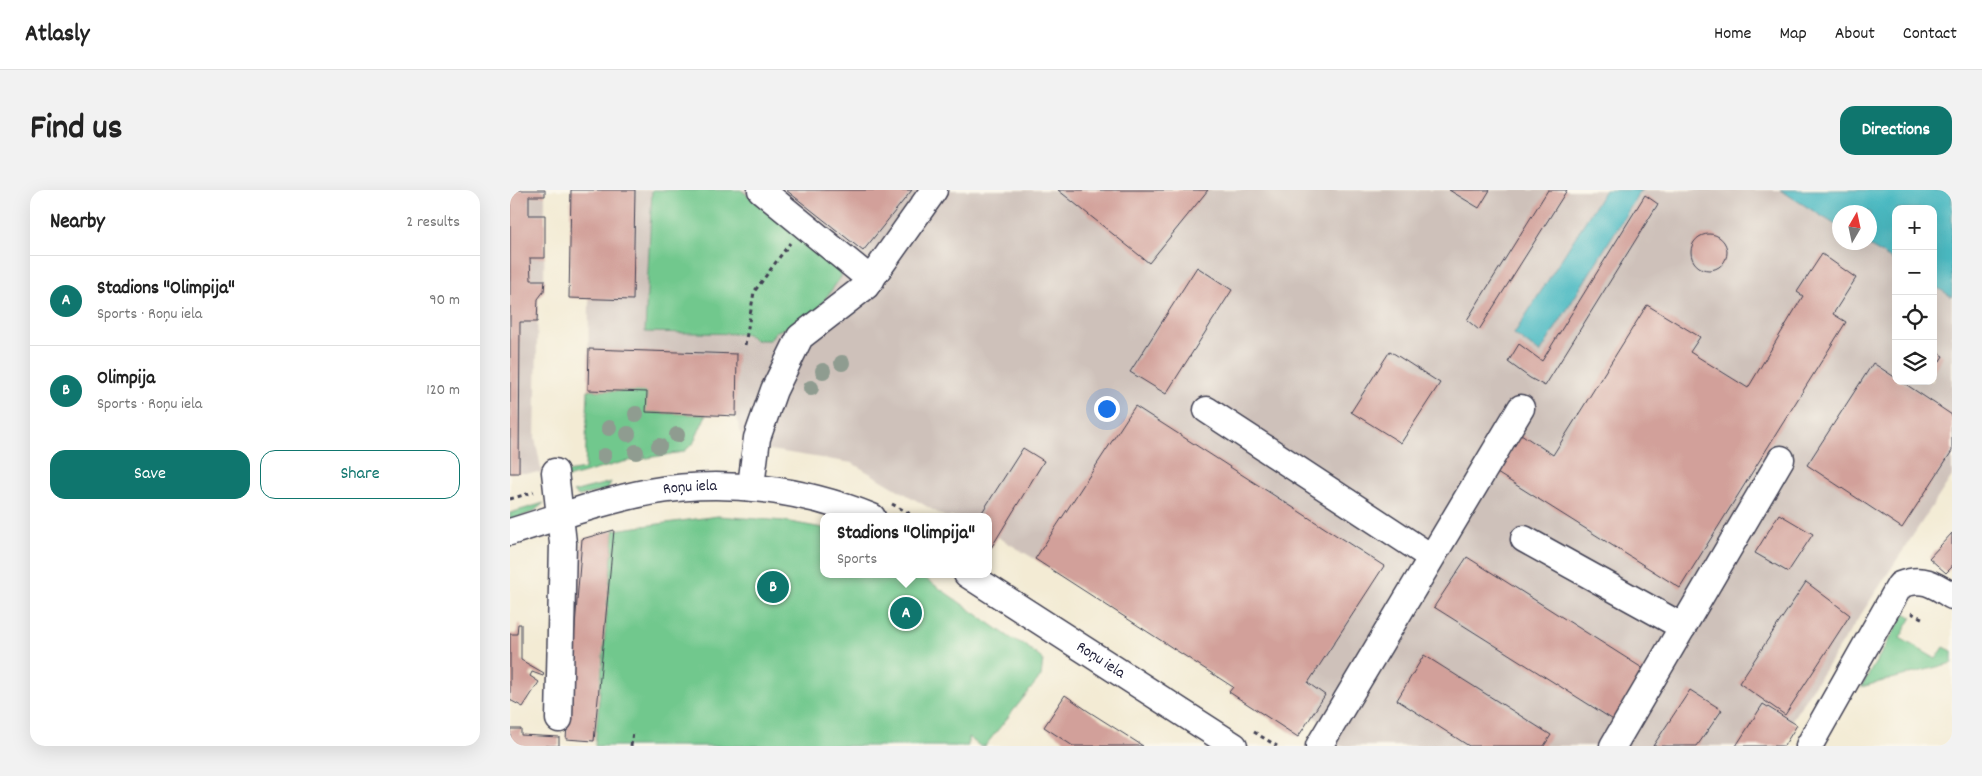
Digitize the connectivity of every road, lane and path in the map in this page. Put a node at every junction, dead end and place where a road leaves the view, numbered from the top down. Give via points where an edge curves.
1 (761, 190) edge
2 (934, 190) edge
3 (803, 224) junction
4 (871, 280) junction
5 (745, 345) dead end
6 (1521, 408) dead end
7 (1207, 410) dead end
8 (1781, 459) dead end
9 (555, 472) dead end
10 (752, 486) junction
11 (859, 513) edge
12 (559, 517) junction
13 (510, 532) edge
14 (1524, 539) dead end
15 (1432, 557) junction
16 (973, 578) edge
17 (1952, 596) edge
18 (1683, 627) junction
19 (559, 719) dead end
20 (633, 732) dead end
21 (631, 746) edge
22 (1234, 746) edge
23 (1319, 746) edge
24 (1613, 746) edge
25 (1809, 746) edge

1 - 3 street
2 - 4 street
3 - 4 street
3 - 5 path via 754,292
4 - 10 street via 800,338 774,390 757,438
6 - 15 street
7 - 15 street
8 - 18 street
9 - 12 street
10 - 11 street, Roņu iela via 795,494
10 - 12 street, Roņu iela via 650,492
12 - 13 street, Roņu iela
12 - 19 street via 563,543
14 - 18 street
15 - 23 street
16 - 22 street, Roņu iela
17 - 25 street via 1935,585 1914,579 1900,585
18 - 24 street
20 - 21 path

